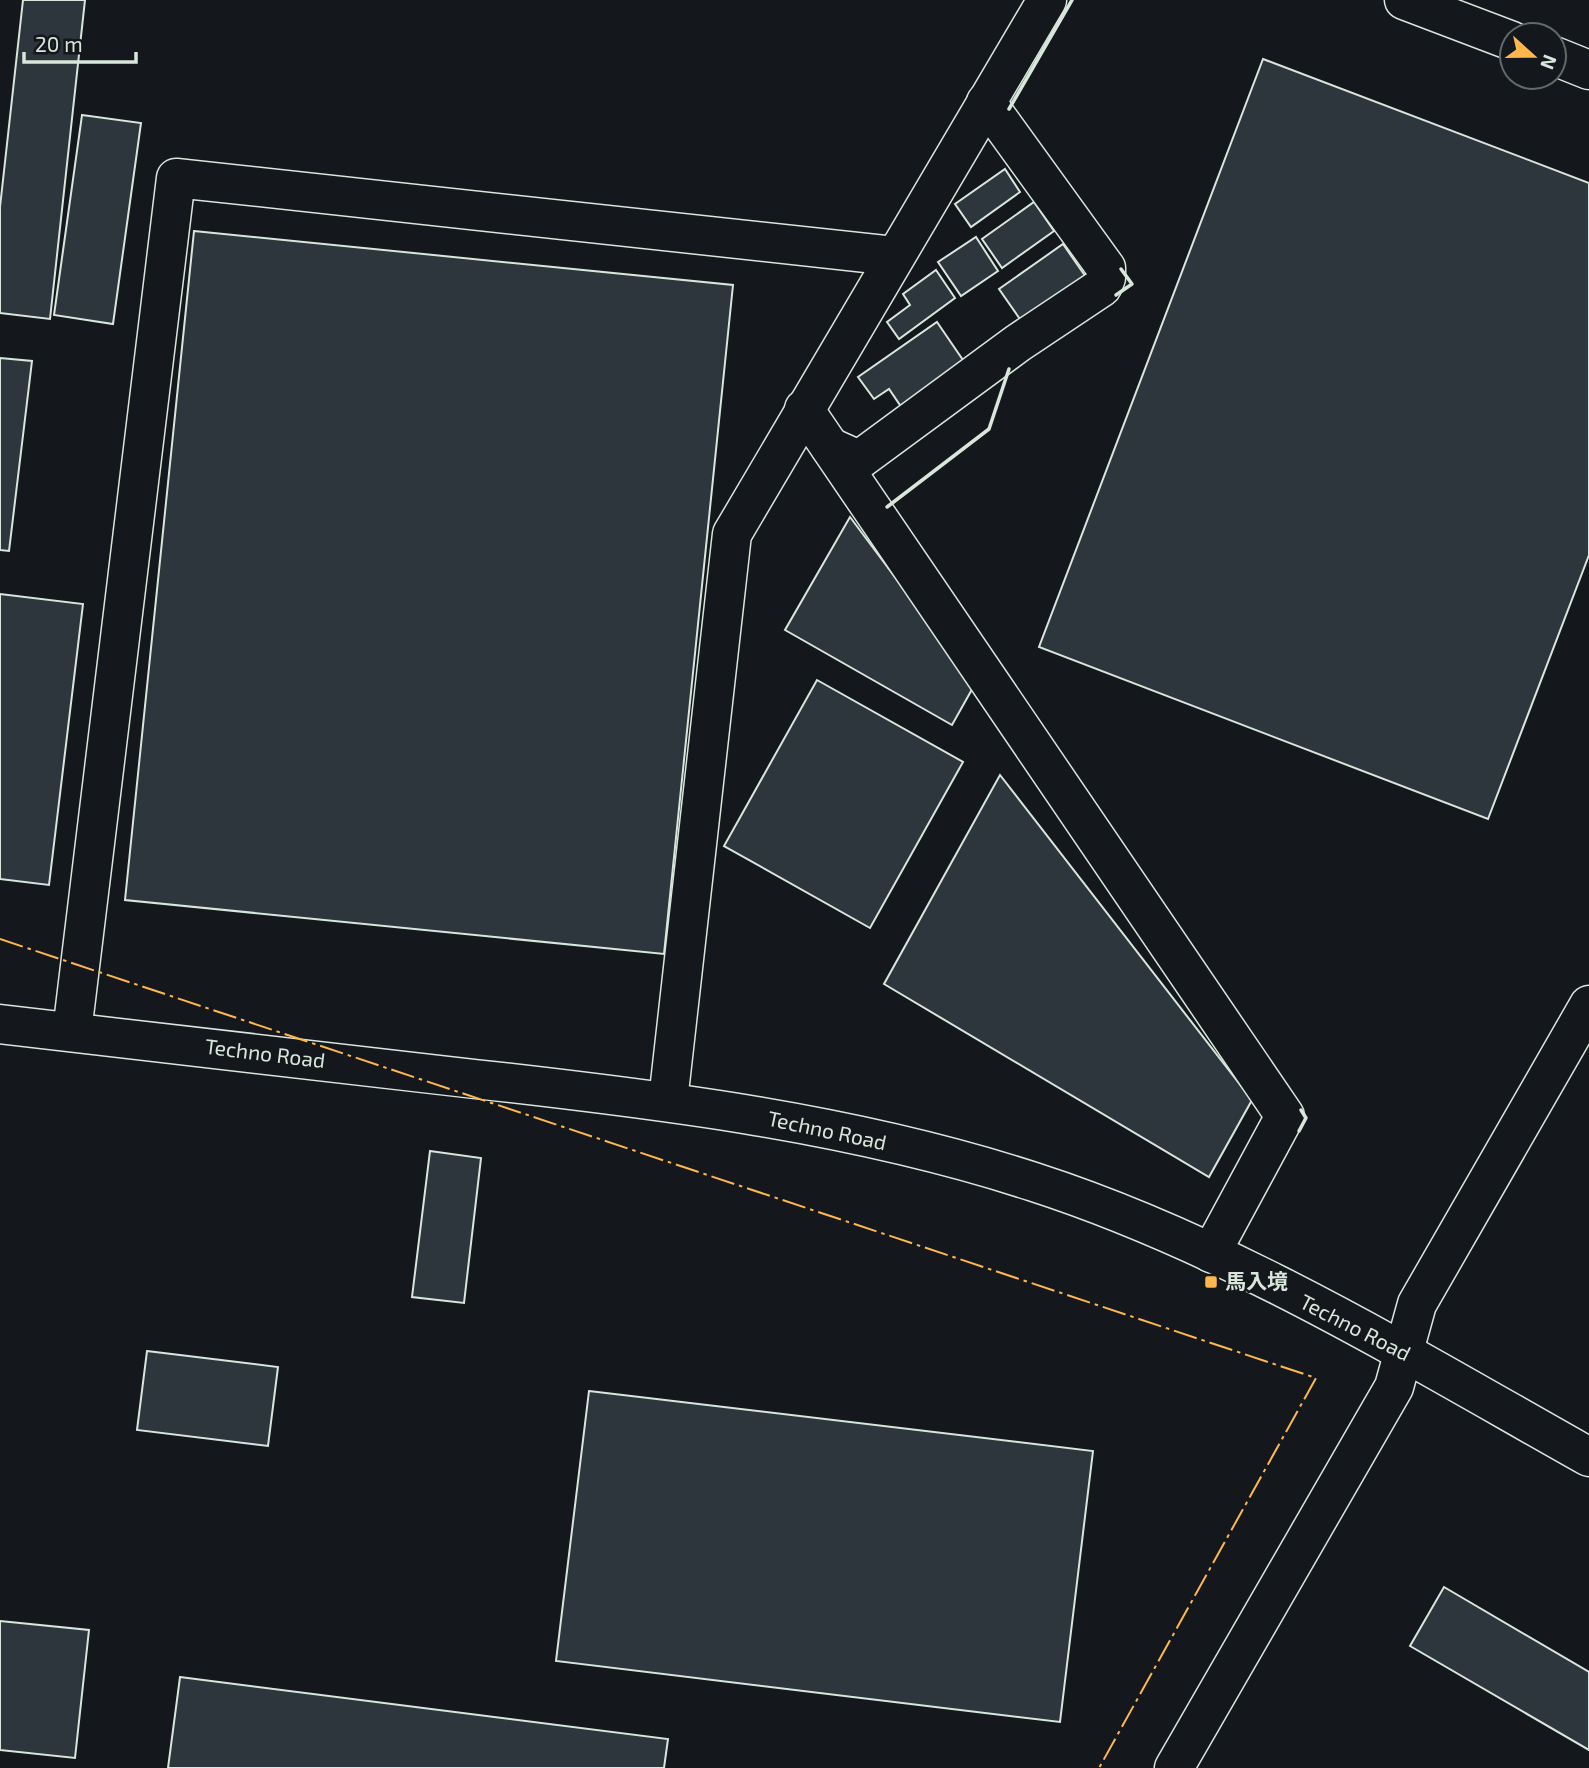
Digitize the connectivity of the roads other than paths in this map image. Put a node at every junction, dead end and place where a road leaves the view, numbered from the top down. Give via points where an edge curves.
1 (1047, 0) edge
2 (1404, 0) edge
3 (1498, 36) edge
4 (1568, 62) edge
5 (1589, 70) edge
6 (986, 102) junction
7 (894, 256) junction
8 (804, 409) junction
9 (830, 447) junction
10 (1589, 1005) edge
11 (0, 1024) edge
12 (72, 1032) junction
13 (668, 1101) junction
14 (1212, 1254) junction
15 (1402, 1351) junction
16 (1589, 1457) edge
17 (1174, 1768) edge

1 - 6 street
2 - 3 street
4 - 5 street
6 - 7 street
6 - 9 street via 1106,268 1102,287 859,460
7 - 8 street
7 - 12 street via 176,178
8 - 9 street
8 - 13 street via 732,534
9 - 14 street via 1285,1116
10 - 15 street via 1417,1304
11 - 12 street, Techno Road
12 - 13 street, Techno Road
13 - 14 street, Techno Road via 851,1133 1033,1182 1150,1225
14 - 15 street, Techno Road
15 - 16 street, Techno Road
15 - 17 street via 1394,1387

